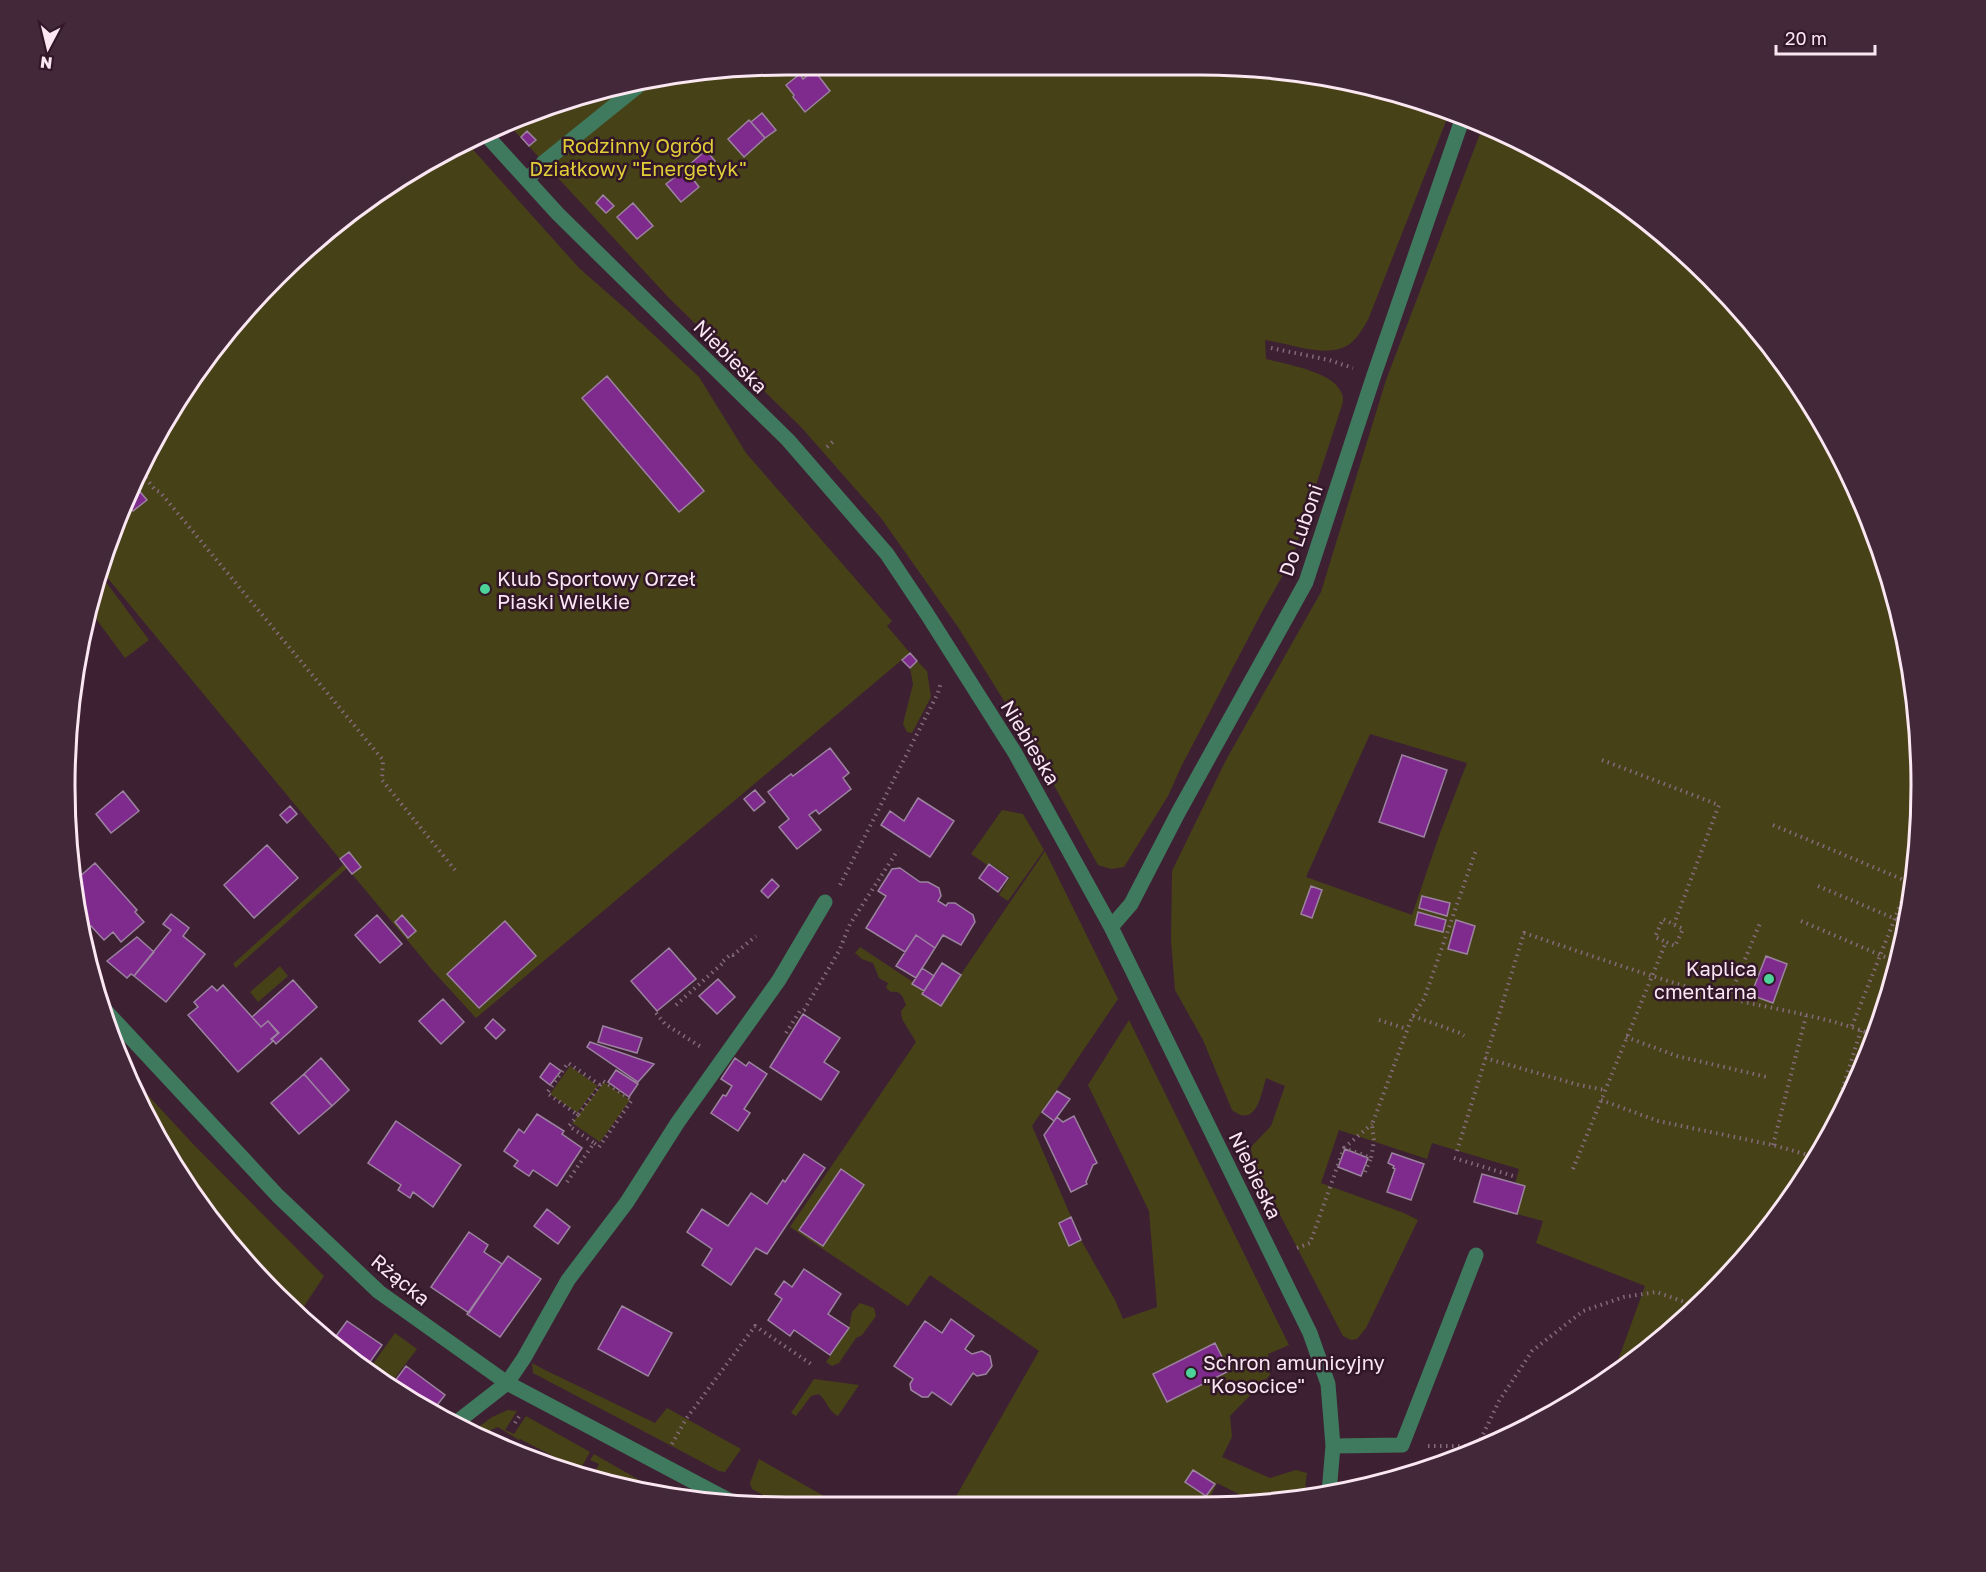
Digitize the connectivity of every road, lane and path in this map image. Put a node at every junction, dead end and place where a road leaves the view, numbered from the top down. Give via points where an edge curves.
1 (630, 93) edge
2 (1460, 125) edge
3 (490, 140) edge
4 (527, 180) junction
5 (1270, 348) dead end
6 (1374, 375) junction
7 (145, 478) edge
8 (939, 674) dead end
9 (1602, 760) dead end
10 (1773, 825) dead end
11 (1476, 849) dead end
12 (898, 850) dead end
13 (455, 870) dead end
14 (1905, 881) edge
15 (1818, 886) dead end
16 (825, 902) joint
17 (1900, 906) edge
18 (1895, 919) junction
19 (1898, 920) edge
20 (1801, 921) dead end
21 (1760, 923) dead end
22 (1674, 924) junction
23 (1111, 927) junction
24 (756, 936) dead end
25 (1666, 942) junction
26 (1881, 955) junction
27 (1889, 959) edge
28 (1652, 975) junction
29 (1729, 998) junction
30 (676, 1005) dead end
31 (656, 1013) dead end
32 (1413, 1016) junction
33 (1806, 1016) junction
34 (1379, 1020) dead end
35 (115, 1021) edge
36 (1852, 1026) junction
37 (1407, 1029) junction
38 (1861, 1030) junction
39 (1867, 1032) edge
40 (786, 1033) dead end
41 (1464, 1036) dead end
42 (1626, 1037) junction
43 (1485, 1058) junction
44 (722, 1060) junction
45 (1767, 1077) dead end
46 (600, 1085) junction
47 (1605, 1090) junction
48 (1841, 1093) edge
49 (1601, 1100) junction
50 (578, 1115) junction
51 (1372, 1124) junction
52 (594, 1143) junction
53 (1773, 1145) junction
54 (1344, 1148) junction
55 (1457, 1151) dead end
56 (1808, 1155) edge
57 (1371, 1158) junction
58 (1454, 1158) dead end
59 (1573, 1169) dead end
60 (1365, 1172) dead end
61 (1513, 1176) dead end
62 (567, 1182) dead end
63 (1297, 1248) dead end
64 (1476, 1255) dead end
65 (1688, 1303) edge
66 (811, 1364) dead end
67 (507, 1383) junction
68 (462, 1419) edge
69 (686, 1419) dead end
70 (1480, 1439) edge
71 (1402, 1445) junction
72 (1334, 1446) junction
73 (1464, 1446) edge
74 (1330, 1485) edge
75 (715, 1493) edge

1 - 4 street
2 - 6 street, Do Luboni
3 - 4 street, Niebieska
4 - 23 street, Niebieska via 788,440 887,554 1015,753
5 - 6 path via 1329,360
6 - 23 street, Do Luboni via 1306,582 1131,904
7 - 13 path via 383,760 382,780
8 - 16 path via 938,693 832,900
9 - 22 path via 1719,805
10 - 14 path
11 - 32 path via 1427,991
12 - 40 path via 850,924 839,951 804,1010
15 - 18 path
16 - 44 street via 778,980
17 - 18 path
18 - 19 path
18 - 26 path
20 - 26 path
21 - 29 path
22 - 25 path via 1683,929 1675,946
22 - 25 path via 1663,919 1655,937
23 - 72 street, Niebieska via 1310,1333 1328,1383
24 - 30 path
25 - 28 path
26 - 27 path
26 - 36 path
28 - 29 path
28 - 42 path
28 - 43 path via 1524,933
29 - 33 path
31 - 44 path via 665,1024
32 - 37 path
32 - 41 path
33 - 36 path
33 - 53 path
34 - 37 path
35 - 67 street, Rżącka via 278,1196 379,1293
36 - 38 path
37 - 51 path
38 - 39 path
38 - 48 path
42 - 45 path via 1677,1056
42 - 47 path
43 - 47 path
43 - 55 path
44 - 67 street via 627,1202 568,1280
46 - 50 path
46 - 50 path via 568,1063 547,1093
46 - 52 path via 603,1081 632,1100 599,1147
47 - 49 path
49 - 53 path via 1658,1121
49 - 59 path
50 - 52 path via 569,1126
51 - 54 path
51 - 57 path
52 - 62 path
53 - 56 path
54 - 57 path
54 - 63 path via 1310,1243
57 - 60 path
58 - 61 path
64 - 71 street
65 - 70 path via 1656,1292 1624,1297 1583,1311 1532,1352 1499,1401
66 - 69 path via 755,1326
67 - 68 street
67 - 75 street, Rżącka
71 - 72 street
71 - 73 path
72 - 74 street, Niebieska

